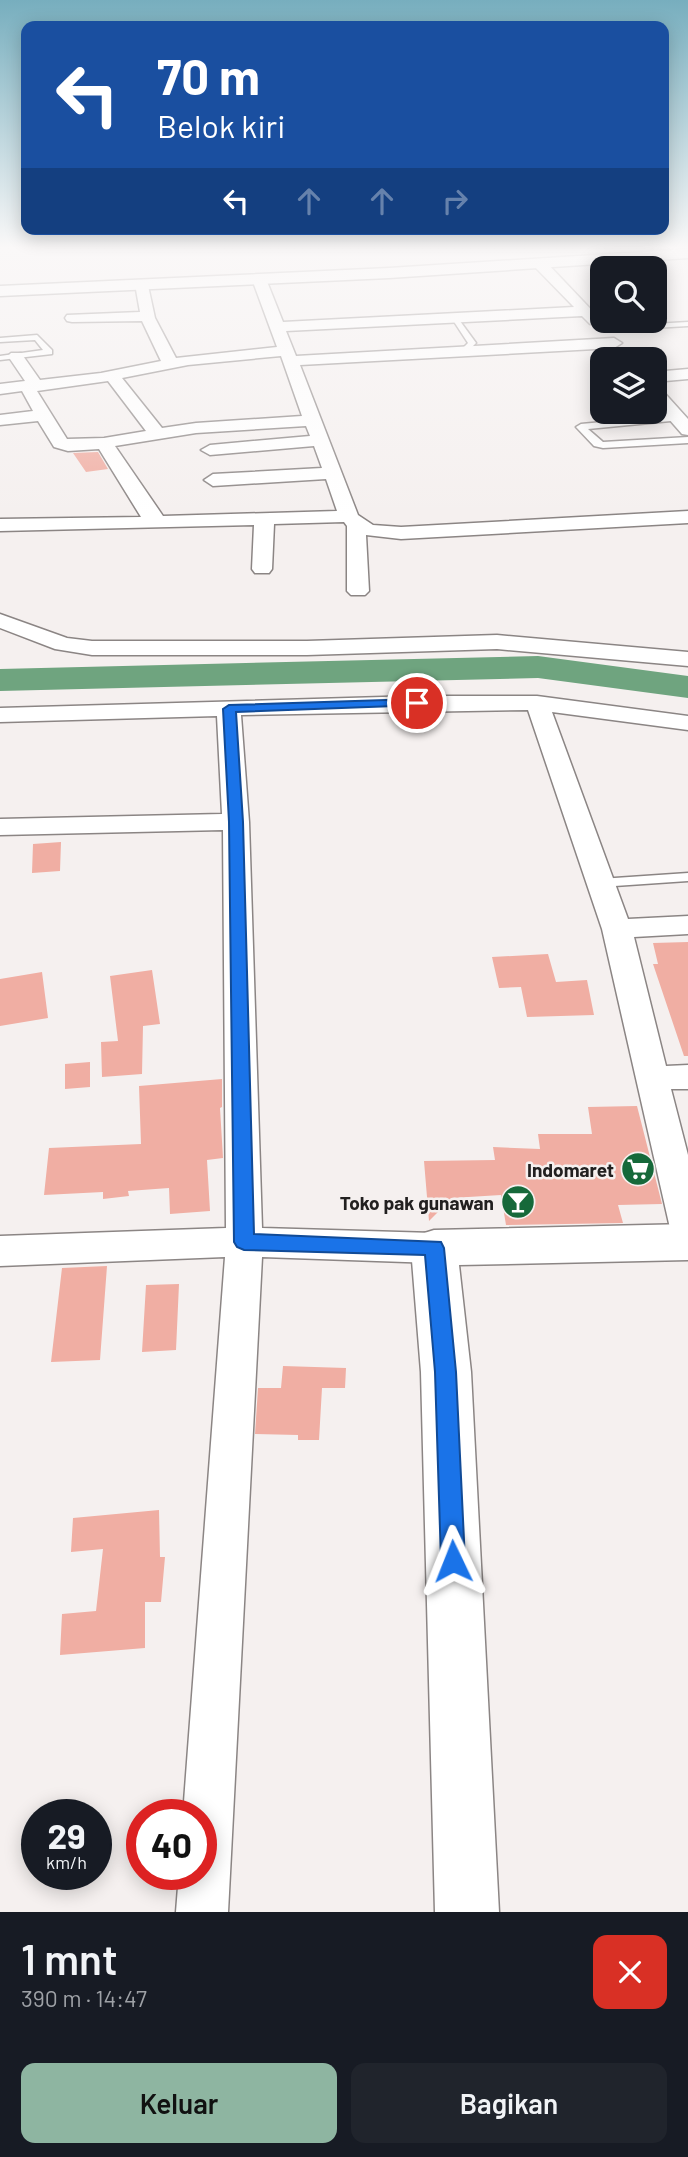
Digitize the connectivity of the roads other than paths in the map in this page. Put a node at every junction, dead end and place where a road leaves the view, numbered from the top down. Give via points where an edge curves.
1 (22, 338) edge
2 (38, 338) edge
3 (158, 338) edge
4 (281, 338) edge
5 (466, 338) edge
6 (609, 338) edge
7 (0, 340) edge
8 (614, 344) junction
9 (472, 347) junction
10 (617, 347) edge
11 (287, 354) junction
12 (8, 357) edge
13 (168, 363) junction
14 (688, 374) edge
15 (113, 376) junction
16 (667, 376) edge
17 (32, 386) junction
18 (0, 389) edge
19 (667, 404) edge
20 (43, 415) junction
21 (681, 418) edge
22 (0, 420) edge
23 (313, 420) junction
24 (157, 434) junction
25 (320, 440) junction
26 (688, 440) edge
27 (104, 443) junction
28 (210, 450) dead end
29 (332, 473) junction
30 (214, 480) dead end
31 (688, 517) edge
32 (264, 519) junction
33 (353, 521) junction
34 (159, 522) junction
35 (0, 525) edge
36 (262, 569) dead end
37 (358, 592) dead end
38 (0, 621) edge
39 (688, 659) edge
40 (537, 703) junction
41 (229, 709) junction
42 (0, 715) edge
43 (688, 723) edge
44 (236, 822) junction
45 (0, 827) edge
46 (688, 877) edge
47 (600, 883) junction
48 (688, 925) edge
49 (617, 929) junction
50 (688, 1077) edge
51 (653, 1078) junction
52 (688, 1228) edge
53 (244, 1242) junction
54 (688, 1242) edge
55 (434, 1248) junction
56 (0, 1251) edge
57 (202, 1912) edge
58 (467, 1912) edge

1 - 7 lane
2 - 12 lane via 49,352
3 - 13 street
4 - 11 street
5 - 9 lane
6 - 8 street
8 - 9 street
8 - 10 street
9 - 11 street
11 - 13 street via 235,354
11 - 23 street
12 - 17 street
13 - 15 street
14 - 16 street
15 - 17 street
15 - 24 street
17 - 18 street
17 - 20 street
19 - 21 street
20 - 22 street
20 - 27 street via 64,445
21 - 26 lane via 581,427 603,445
23 - 24 street
23 - 25 street
24 - 27 street
25 - 28 street
25 - 29 street
27 - 34 street
29 - 30 street
29 - 33 street
31 - 33 street via 401,533 370,531
32 - 33 street
32 - 34 street
32 - 36 street
33 - 37 street
34 - 35 street
38 - 39 street via 63,644 92,648 497,642
40 - 41 street
40 - 43 street
40 - 47 street
41 - 42 street
41 - 44 street
44 - 45 street
44 - 53 street
46 - 47 lane
47 - 49 street
48 - 49 street
49 - 51 street
50 - 51 street
51 - 52 street
53 - 55 street
53 - 56 street
53 - 57 street
54 - 55 street
55 - 58 street via 446,1372

